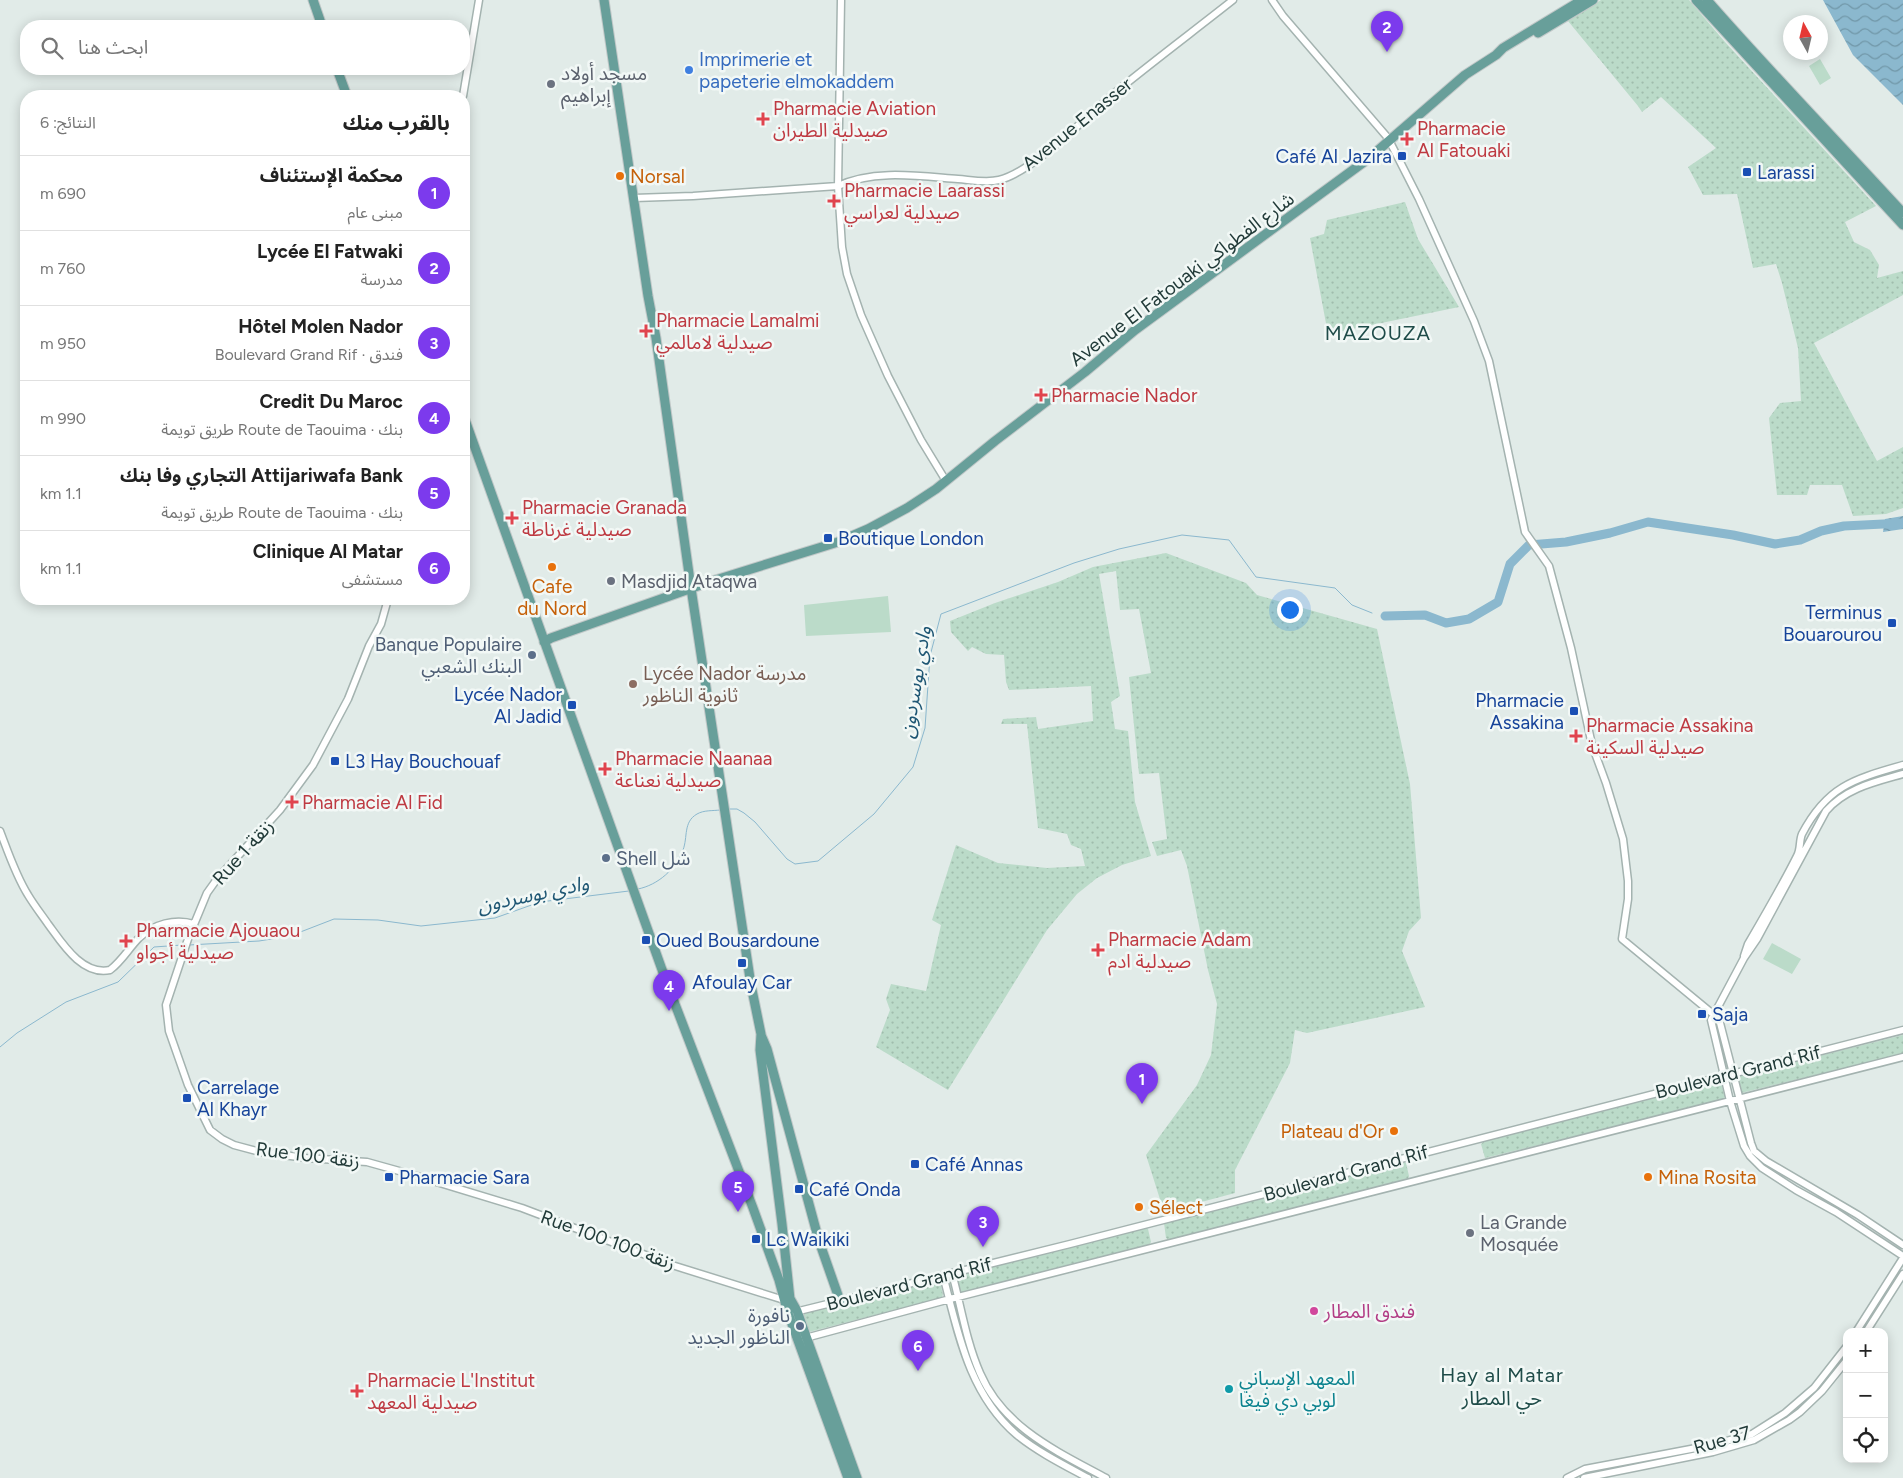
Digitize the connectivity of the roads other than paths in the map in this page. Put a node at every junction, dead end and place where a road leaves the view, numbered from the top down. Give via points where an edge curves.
1 (313, 0) edge
2 (479, 0) edge
3 (604, 0) edge
4 (840, 0) edge
5 (1234, 0) edge
6 (1272, 0) edge
7 (1582, 0) edge
8 (1593, 0) edge
9 (1696, 0) edge
10 (1707, 0) edge
11 (320, 20) edge
12 (1496, 55) junction
13 (470, 58) edge
14 (339, 75) edge
15 (467, 75) edge
16 (345, 90) edge
17 (465, 90) edge
18 (1390, 141) junction
19 (838, 186) junction
20 (634, 198) junction
21 (1903, 213) edge
22 (1903, 225) edge
23 (470, 434) edge
24 (946, 481) junction
25 (691, 588) junction
26 (386, 605) edge
27 (544, 642) junction
28 (1903, 765) edge
29 (1903, 774) edge
30 (0, 831) edge
31 (1803, 846) junction
32 (194, 924) junction
33 (184, 951) joint
34 (1713, 1014) junction
35 (1903, 1030) edge
36 (761, 1034) junction
37 (1903, 1058) edge
38 (1732, 1074) junction
39 (1724, 1076) junction
40 (1738, 1099) junction
41 (1730, 1101) junction
42 (427, 1180) joint
43 (1903, 1245) edge
44 (1903, 1257) edge
45 (952, 1273) junction
46 (1903, 1274) edge
47 (943, 1275) junction
48 (958, 1297) junction
49 (787, 1300) junction
50 (950, 1300) junction
51 (840, 1301) junction
52 (792, 1312) junction
53 (1859, 1328) edge
54 (1869, 1328) edge
55 (802, 1339) junction
56 (1843, 1351) edge
57 (1843, 1365) edge
58 (848, 1478) edge
59 (857, 1478) edge
60 (1088, 1478) edge
61 (1106, 1478) edge
62 (1567, 1478) edge
63 (1584, 1478) edge

1 - 11 main road
2 - 13 street
3 - 20 main road
4 - 19 street
5 - 19 street, Avenue Enasser via 1011,176 992,181 877,176 859,178
6 - 18 street
7 - 12 main road, Avenue El Fatouaki شارع الفطواكي
8 - 12 main road, Avenue El Fatouaki شارع الفطواكي via 1517,47
9 - 22 main road
10 - 21 main road
12 - 18 main road, Avenue El Fatouaki شارع الفطواكي via 1465,75
14 - 16 main road
15 - 17 street
18 - 24 main road, Avenue El Fatouaki شارع الفطواكي via 1135,330
18 - 34 street via 1474,321 1488,361 1524,532 1549,566 1560,600 1592,745 1626,852 1628,899 1622,939
19 - 20 street, Avenue Enasser
19 - 24 street via 843,256 854,297 888,376
20 - 25 main road
23 - 27 main road
24 - 25 main road, Avenue El Fatouaki شارع الفطواكي via 907,508 838,542
25 - 27 main road, Avenue El Fatouaki شارع الفطواكي
25 - 36 main road
26 - 32 street, Rue زنقة 1 via 348,699 316,760 280,810 212,886
27 - 49 main road
28 - 31 street via 1858,779 1826,799 1816,809 1800,838
29 - 31 street via 1862,786 1836,801
30 - 32 street via 27,894 72,954 94,970 110,970 140,937 170,921
31 - 34 street
32 - 33 street, Rue زنقة 1
33 - 42 street, Rue 100 زنقة via 166,1012 188,1085 210,1130 234,1145 260,1152 367,1162
34 - 38 street via 1719,1019
34 - 39 street via 1711,1020
35 - 38 street, Boulevard Grand Rif
36 - 49 main road via 760,1050 782,1224
36 - 51 main road via 819,1241
37 - 40 street, Boulevard Grand Rif
38 - 39 street, Boulevard Grand Rif
38 - 40 street
39 - 41 street
39 - 45 street, Boulevard Grand Rif
40 - 41 street, Boulevard Grand Rif
40 - 43 street via 1754,1151
41 - 44 street via 1745,1148 1755,1162
41 - 48 street, Boulevard Grand Rif
42 - 49 street, Rue 100 زنقة 100 via 522,1208 672,1264
44 - 53 street
45 - 47 street, Boulevard Grand Rif
45 - 48 street
46 - 54 street
47 - 50 street
47 - 51 street, Boulevard Grand Rif
48 - 50 street, Boulevard Grand Rif
48 - 61 street via 980,1372 1006,1414 1040,1442
49 - 52 main road
50 - 55 street, Boulevard Grand Rif
50 - 60 street via 972,1374 1000,1417 1034,1446
51 - 52 street, Boulevard Grand Rif
52 - 55 main road
55 - 58 main road
55 - 59 main road
56 - 62 street, Rue 37 via 1814,1388 1785,1413 1752,1434 1712,1446 1584,1469
57 - 63 street, Rue 37 via 1805,1407 1754,1440 1713,1452

